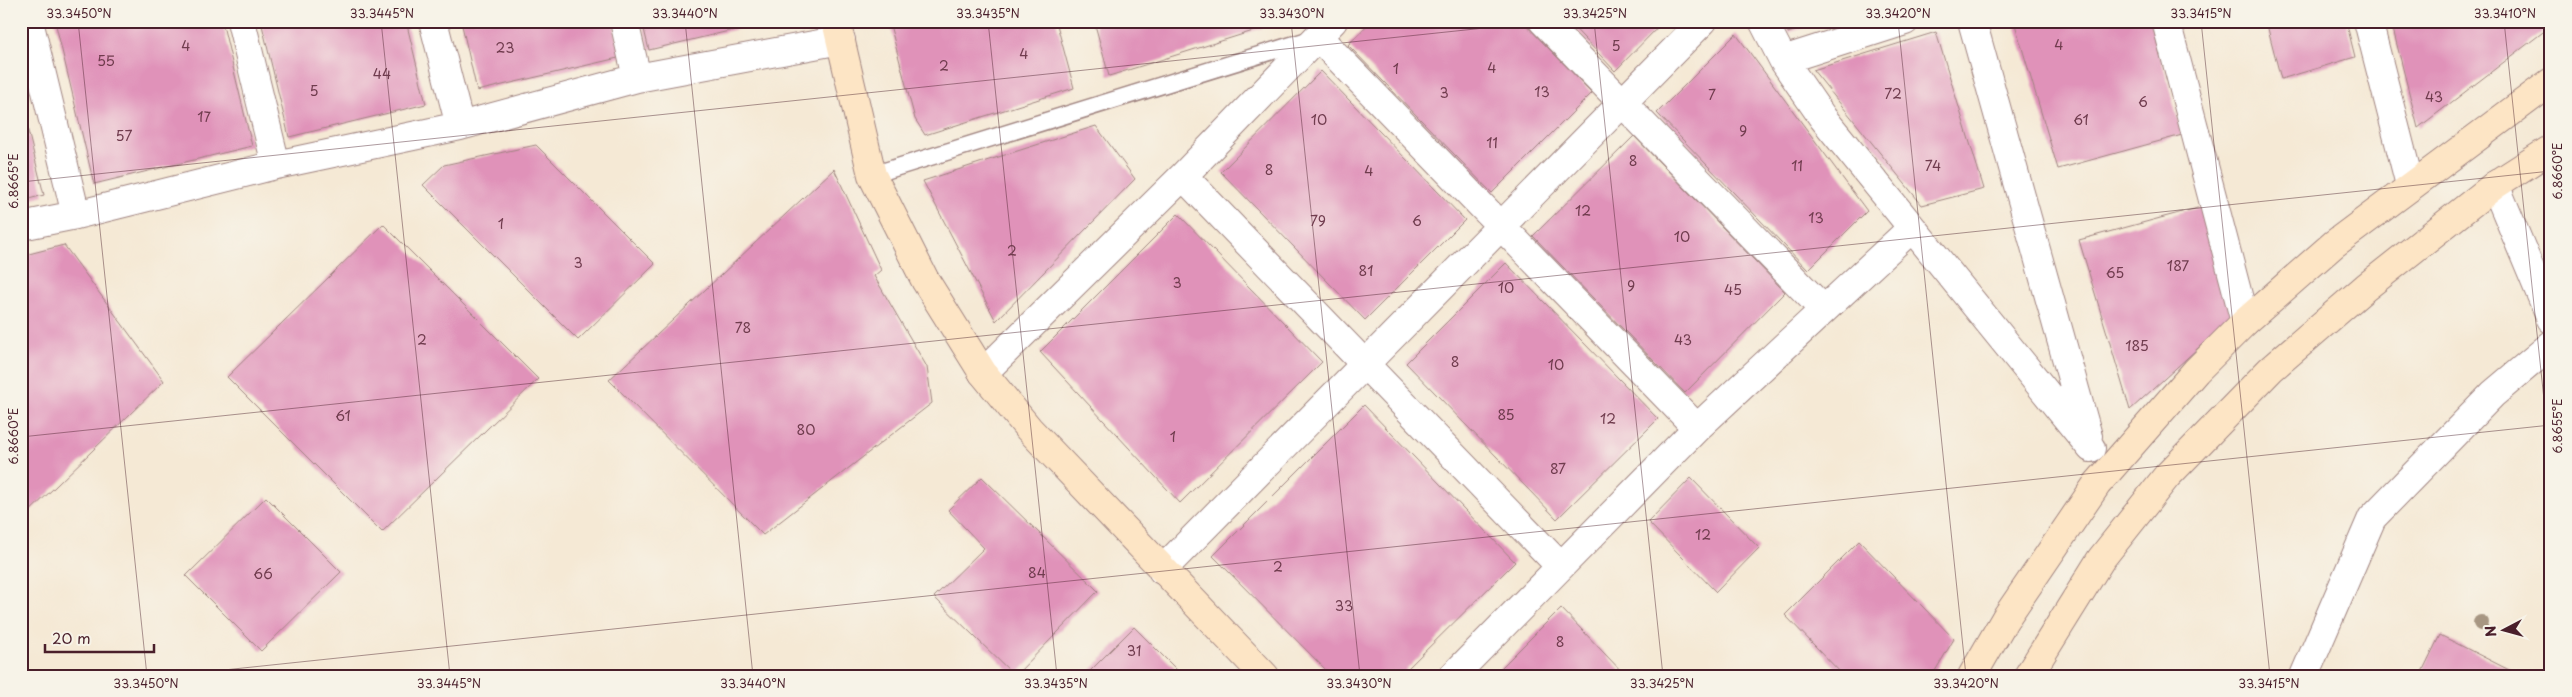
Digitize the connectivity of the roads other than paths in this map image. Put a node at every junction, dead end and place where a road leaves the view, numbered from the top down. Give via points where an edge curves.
1 (29, 21) edge
2 (240, 21) edge
3 (433, 21) edge
4 (624, 21) edge
5 (1543, 21) edge
6 (1703, 21) edge
7 (1763, 21) edge
8 (1905, 21) edge
9 (1972, 21) edge
10 (2166, 21) edge
11 (2368, 21) edge
12 (1325, 29) edge
13 (838, 31) edge
14 (1783, 60) junction
15 (637, 78) junction
16 (2551, 82) edge
17 (1622, 103) junction
18 (460, 126) junction
19 (2551, 149) edge
20 (276, 166) junction
21 (872, 175) junction
22 (1183, 176) junction
23 (2410, 185) junction
24 (2494, 185) junction
25 (76, 215) junction
26 (21, 226) edge
27 (1502, 227) junction
28 (1912, 228) junction
29 (1823, 309) junction
30 (2551, 319) edge
31 (2244, 322) junction
32 (2551, 344) edge
33 (1367, 364) junction
34 (984, 373) junction
35 (1697, 428) junction
36 (2091, 448) junction
37 (2097, 484) junction
38 (1560, 566) junction
39 (1162, 570) junction
40 (1265, 676) edge
41 (1453, 676) edge
42 (1972, 676) edge
43 (2028, 676) edge
44 (2304, 676) edge

1 - 25 street
2 - 20 street
3 - 18 street
4 - 15 street
5 - 17 street
6 - 17 street
7 - 14 street
8 - 14 street
9 - 36 street
10 - 31 street
11 - 23 street
12 - 21 lane
12 - 22 street
12 - 27 street
13 - 15 street
13 - 21 main road
14 - 28 street via 1823,118
15 - 18 street
16 - 23 main road
17 - 27 street
17 - 29 street
18 - 20 street
19 - 24 main road
20 - 25 street
21 - 34 main road via 925,280
22 - 33 street
22 - 34 street
23 - 31 main road via 2334,244
24 - 30 street
24 - 43 main road via 2366,287 2271,369 2167,476 2101,559
25 - 26 street
27 - 33 street
27 - 35 street
28 - 29 street
28 - 36 street
29 - 35 street
31 - 37 main road via 2196,371
32 - 44 street via 2493,394 2372,518
33 - 38 street
33 - 39 street
34 - 39 main road via 1030,429
35 - 38 street
36 - 37 street
37 - 42 main road via 2005,618
38 - 41 street
39 - 40 main road

